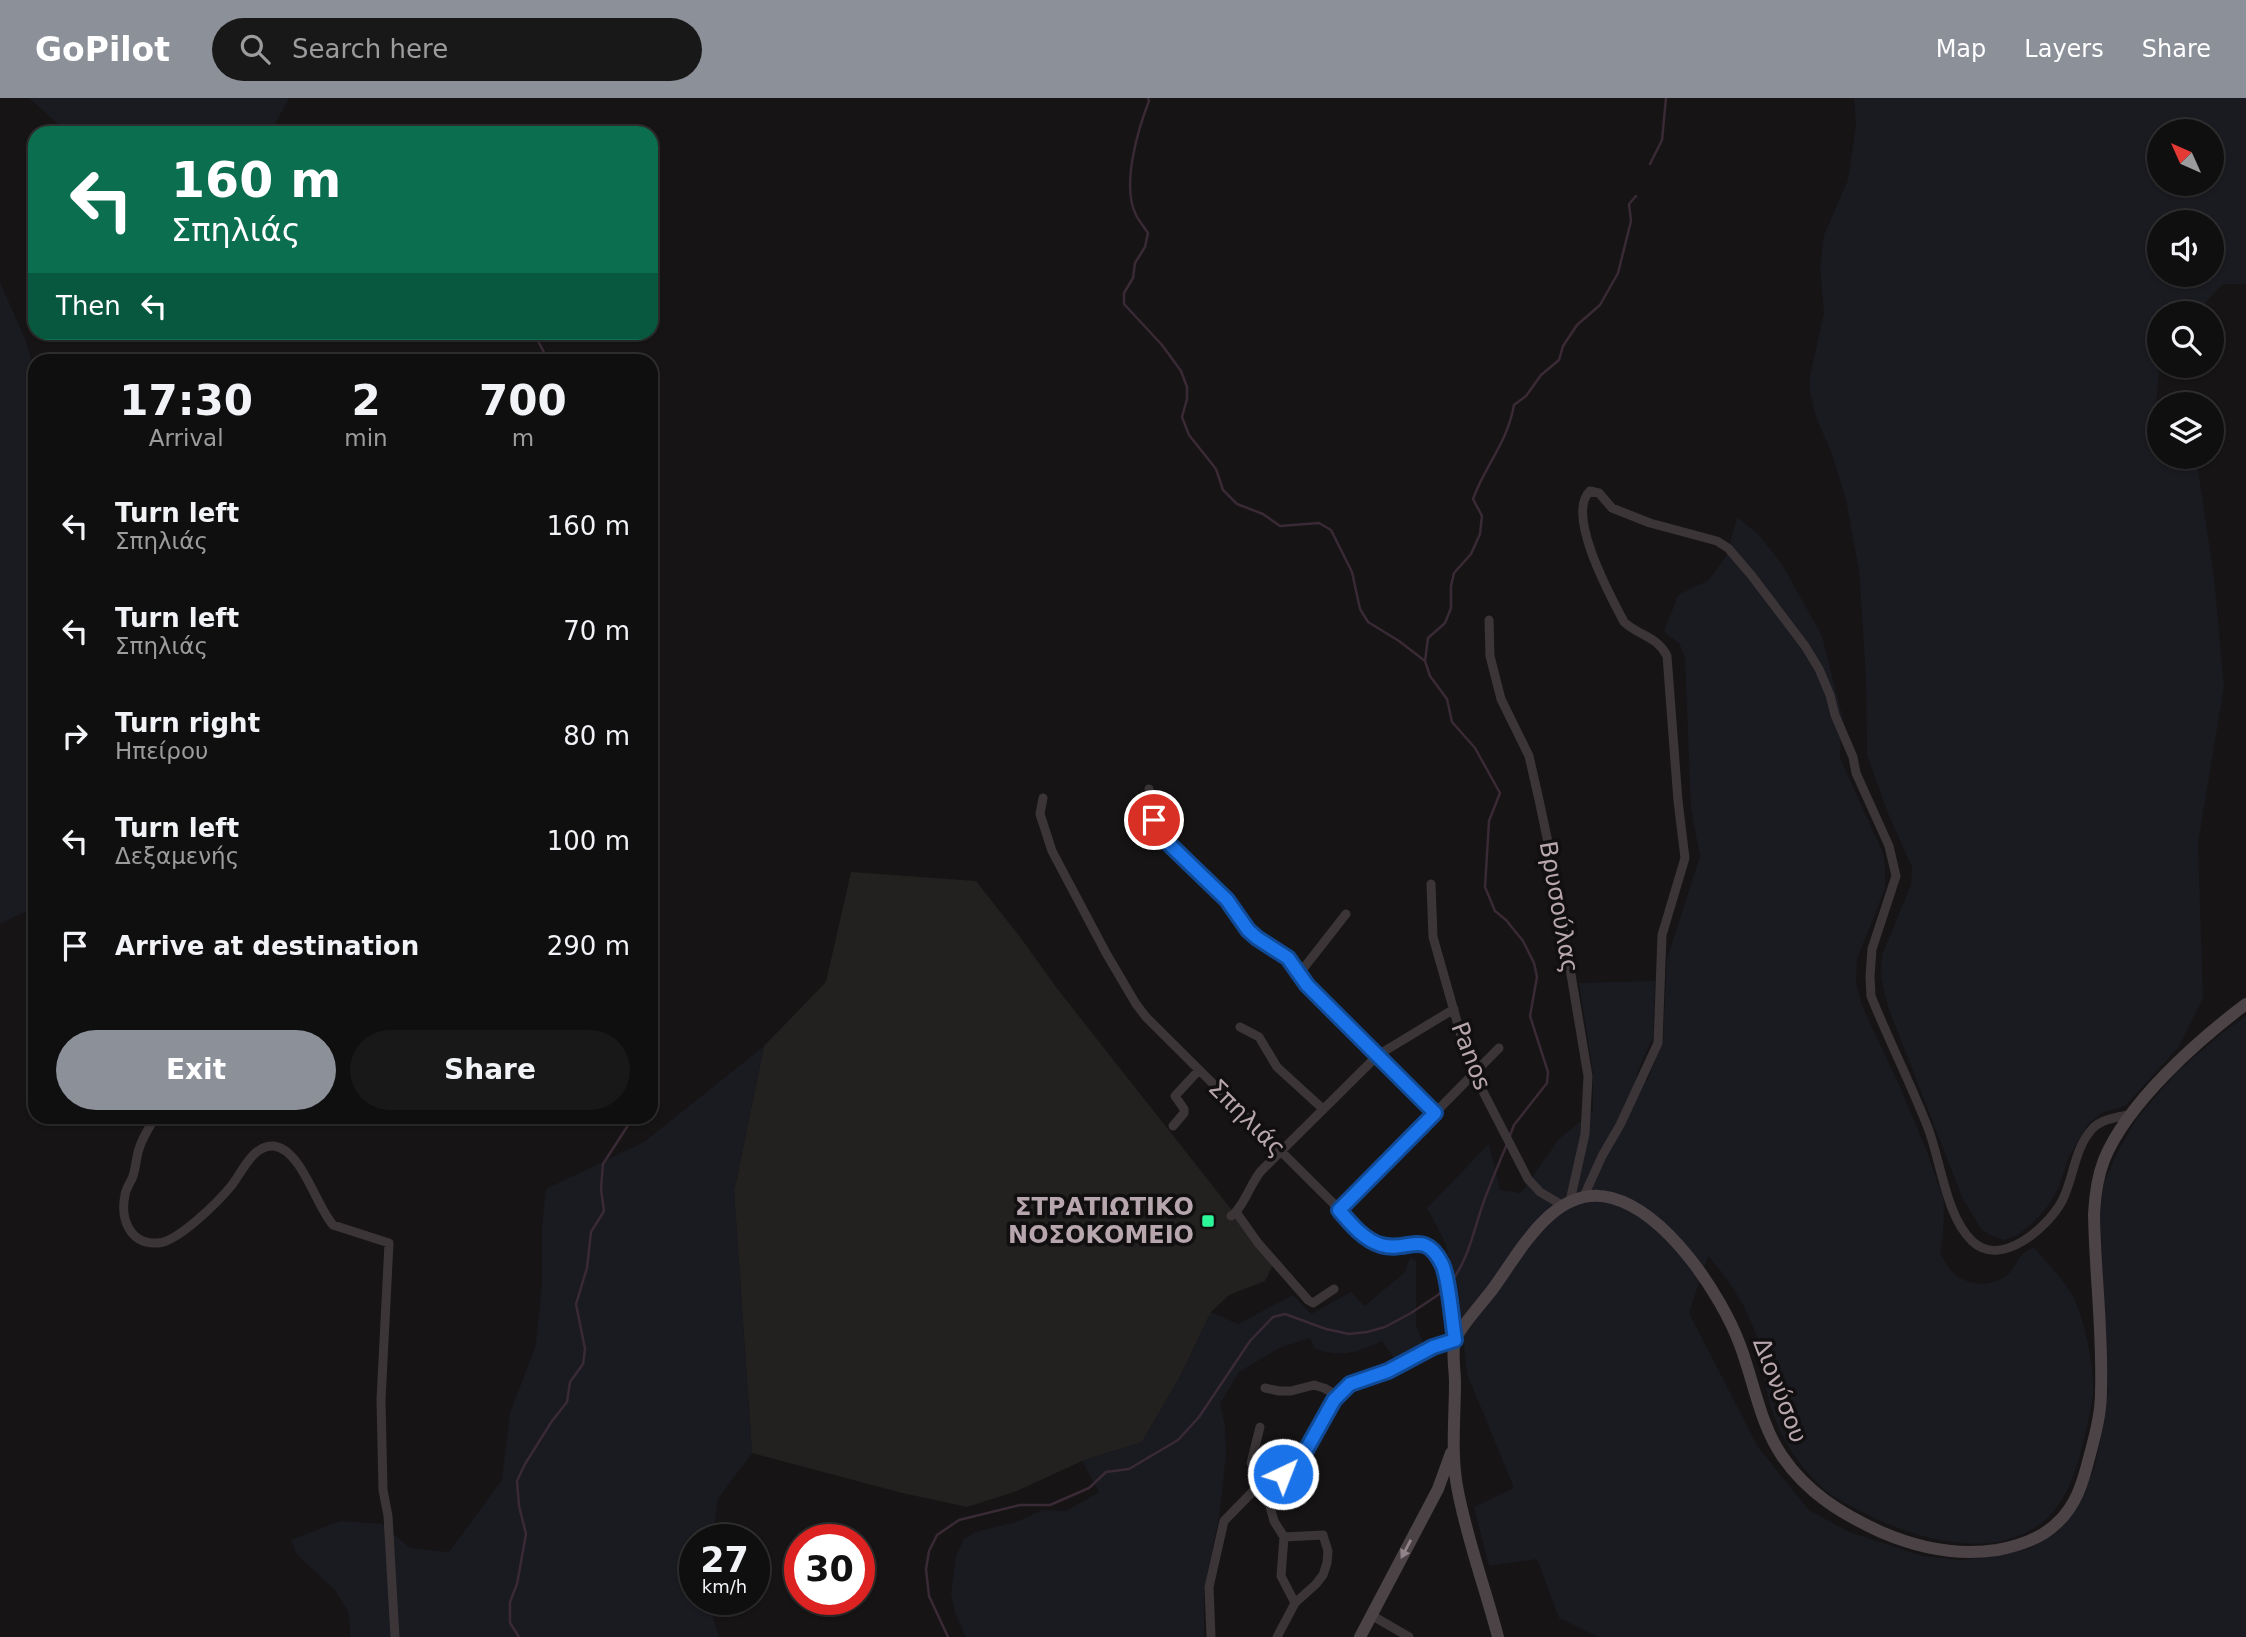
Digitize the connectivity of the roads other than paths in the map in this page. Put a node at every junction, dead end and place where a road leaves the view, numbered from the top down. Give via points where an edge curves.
1 (1489, 620) dead end
2 (1149, 789) dead end
3 (1044, 798) dead end
4 (1432, 884) dead end
5 (1346, 914) dead end
6 (1299, 974) junction
7 (2246, 1004) edge
8 (1454, 1009) junction
9 (1240, 1027) dead end
10 (1499, 1048) dead end
11 (1378, 1055) junction
12 (1199, 1070) junction
13 (1474, 1074) junction
14 (1324, 1109) junction
15 (1435, 1113) junction
16 (2133, 1114) junction
17 (152, 1124) edge
18 (1173, 1126) dead end
19 (1281, 1153) junction
20 (1584, 1196) junction
21 (1566, 1203) junction
22 (1339, 1210) junction
23 (1334, 1289) dead end
24 (1455, 1340) junction
25 (1265, 1388) dead end
26 (1338, 1396) junction
27 (1260, 1427) dead end
28 (1455, 1443) junction
29 (1263, 1481) junction
30 (1457, 1486) junction
31 (1438, 1489) junction
32 (1284, 1537) junction
33 (1295, 1603) junction
34 (1371, 1615) junction
35 (395, 1637) edge
36 (1211, 1637) edge
37 (1277, 1637) edge
38 (1360, 1637) edge
39 (1409, 1637) edge
40 (1498, 1637) edge

1 - 21 street, Βρυσούλας via 1490,656 1501,699 1529,756 1539,800 1588,1076 1585,1134
2 - 6 street via 1154,820 1167,842 1227,900 1248,930 1288,958
3 - 12 street, Σπηλιάς via 1040,814 1052,851 1106,953 1136,1004
4 - 8 street, Panos via 1433,937
5 - 6 street
6 - 11 street
7 - 16 main road, Διονύσου via 2181,1060
8 - 11 street
8 - 13 street, Panos
9 - 14 street via 1259,1037 1278,1067
10 - 13 street
11 - 14 street
11 - 15 street
12 - 18 street via 1175,1096 1184,1113
12 - 19 street, Σπηλιάς
13 - 15 street
13 - 21 street, Panos via 1528,1179 1540,1192
14 - 19 street
15 - 22 street
16 - 20 main road, Διονύσου via 2107,1153 2095,1195 2102,1391 2084,1479 2065,1515 2045,1534 1984,1552 1946,1551 1909,1543 1820,1498 1777,1448 1740,1344 1699,1271 1640,1210 1614,1199
16 - 20 street via 2094,1128 2078,1153 2062,1202 2026,1239 2009,1249 1992,1250 1970,1240 1953,1210 1928,1128 1871,996 1872,949 1896,876 1889,846 1856,773 1819,669 1728,548 1612,508 1599,493 1590,491 1582,506 1597,566 1630,628 1658,642 1667,656 1685,858 1662,935 1658,1043
17 - 35 street via 139,1147 125,1194 124,1221 143,1242 175,1237 222,1195 248,1161 272,1146 294,1158 333,1225 389,1243 381,1400
19 - 22 street, Σπηλιάς
19 - 23 street via 1255,1179 1234,1214 1308,1300 1314,1303
20 - 21 main road, Διονύσου
21 - 24 main road, Διονύσου via 1536,1231
22 - 24 street, Σπηλιάς via 1378,1245 1419,1242 1431,1247 1443,1266
24 - 26 street via 1350,1384
24 - 28 main road
25 - 26 street via 1291,1391 1314,1385
26 - 29 street via 1301,1459 1291,1469
27 - 29 street via 1251,1462
28 - 30 main road
28 - 31 main road
29 - 32 street via 1274,1521
29 - 36 street via 1224,1521 1209,1587
30 - 31 main road via 1450,1482
30 - 40 main road
31 -> 34 main road
32 - 33 street via 1281,1576
32 - 33 street via 1320,1533 1328,1551 1316,1584
33 - 37 street
34 - 38 main road
34 - 39 street

